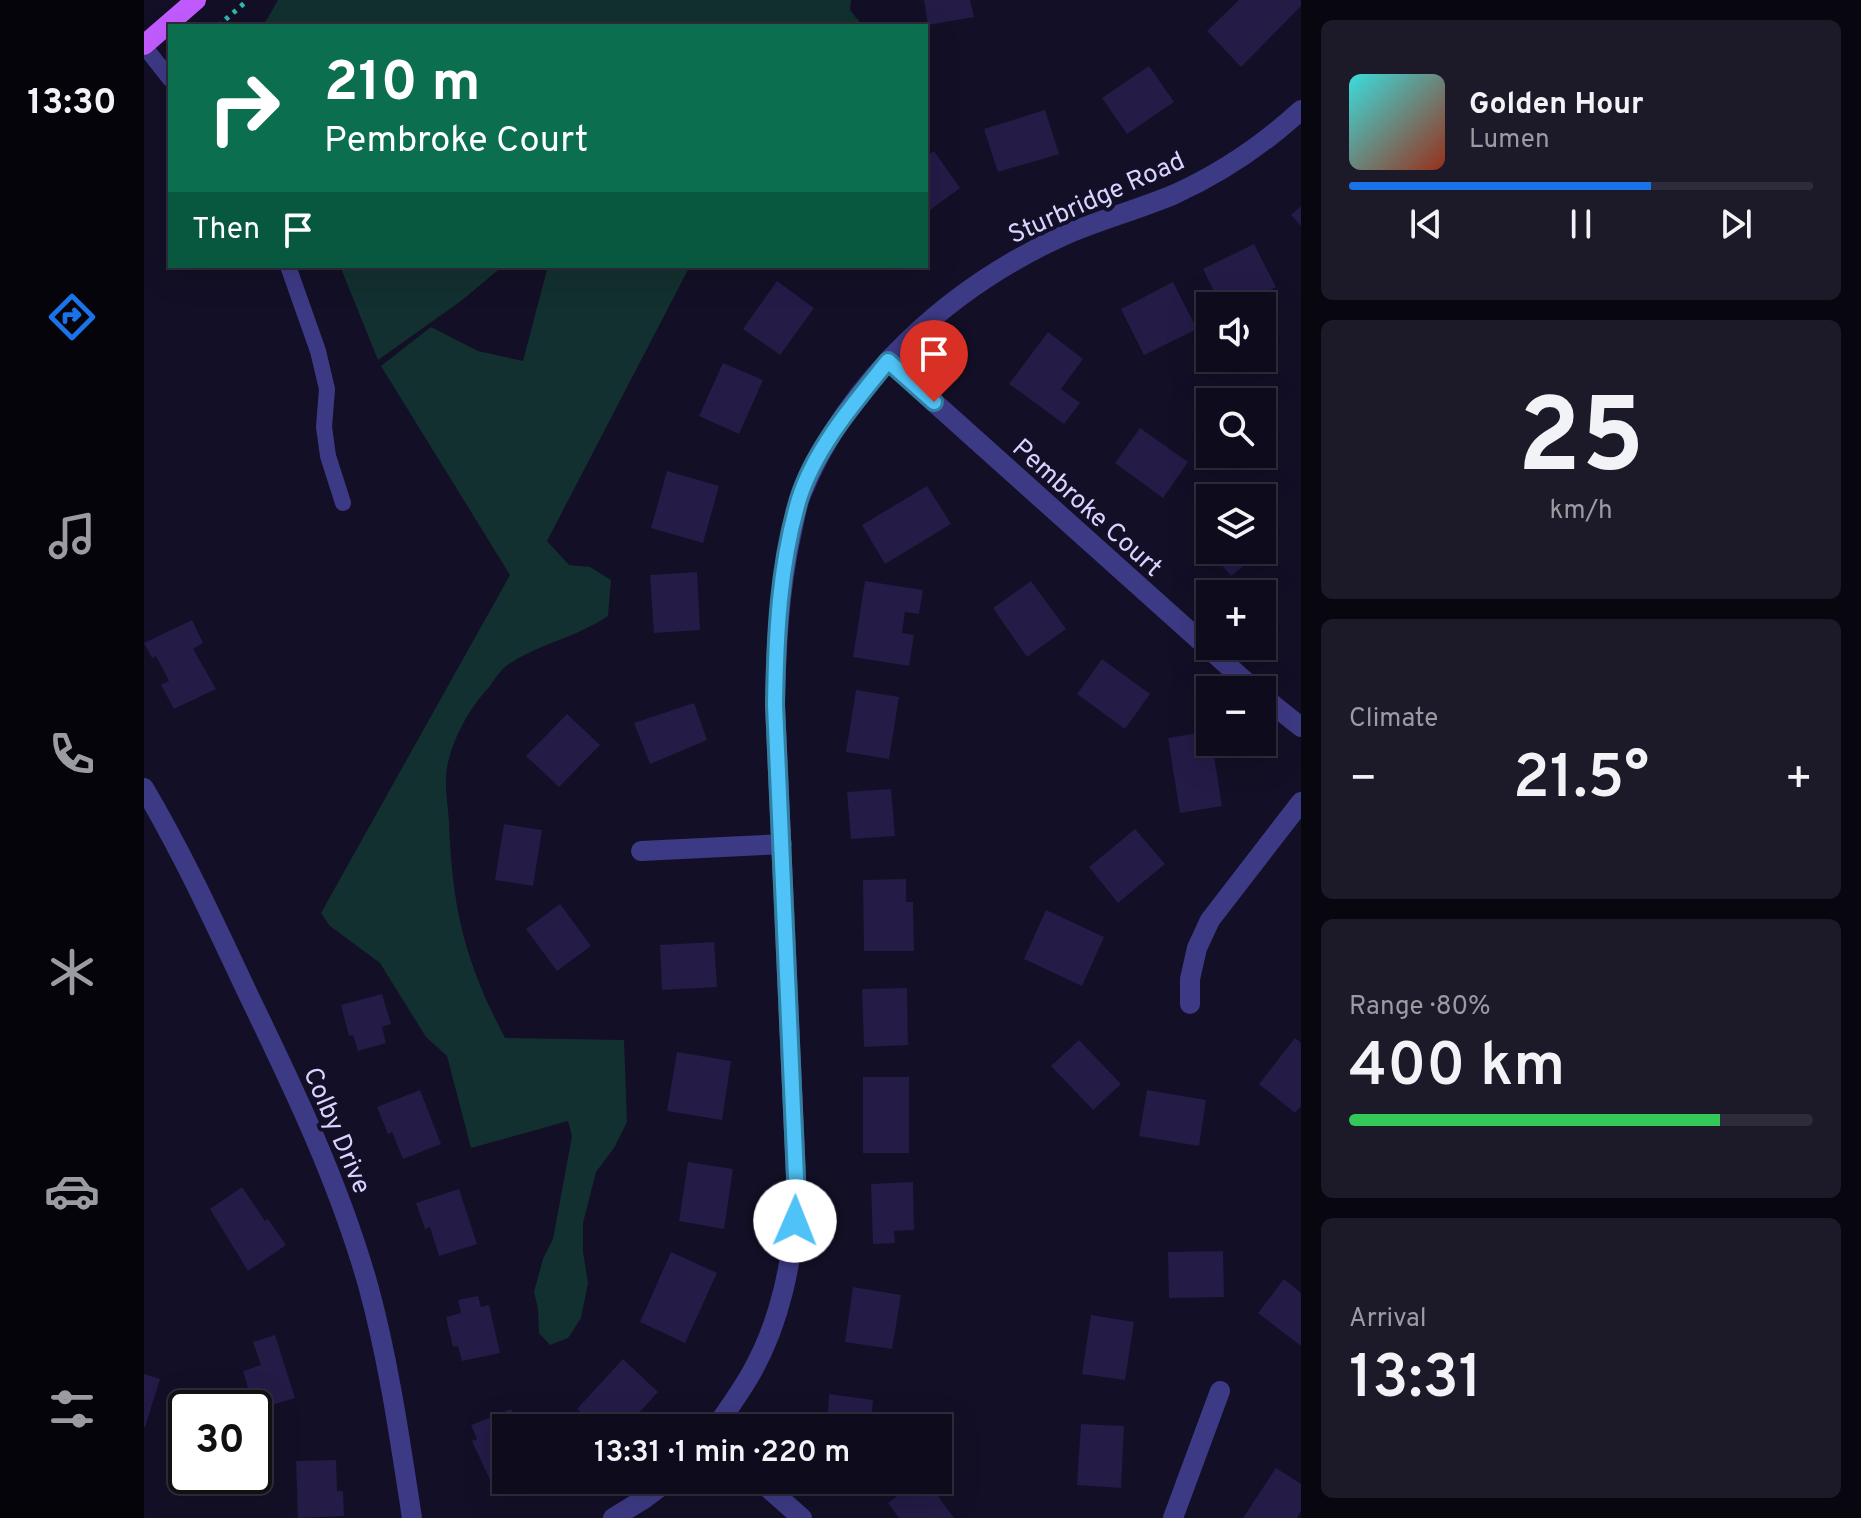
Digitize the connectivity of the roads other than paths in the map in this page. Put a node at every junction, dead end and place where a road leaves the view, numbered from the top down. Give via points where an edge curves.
1 (196, 0) edge
2 (168, 24) edge
3 (168, 24) edge
4 (144, 45) edge
5 (168, 76) edge
6 (1301, 110) edge
7 (289, 268) edge
8 (888, 361) junction
9 (343, 503) dead end
10 (1239, 676) edge
11 (1276, 707) edge
12 (1301, 727) edge
13 (144, 788) edge
14 (1301, 802) edge
15 (782, 844) junction
16 (641, 851) dead end
17 (1190, 1004) dead end
18 (1220, 1391) dead end
19 (724, 1414) edge
20 (651, 1494) edge
21 (775, 1494) edge
22 (412, 1518) edge
23 (613, 1518) edge
24 (802, 1518) edge
25 (1173, 1518) edge

1 - 3 main road
2 - 4 main road
4 - 5 lane
6 - 8 street, Sturbridge Road via 1227,166 1176,193 1019,257 961,294
7 - 9 lane via 327,389 328,456
8 - 10 street, Pembroke Court
8 - 15 street, Sturbridge Road via 820,457 797,511 776,635
11 - 12 street
13 - 22 street, Colby Drive via 276,1051 341,1202 379,1331
14 - 17 street via 1210,920 1197,948
15 - 16 street
15 - 19 street, Sturbridge Road via 797,1200 794,1241 771,1330
18 - 25 street
20 - 23 street
21 - 24 street

